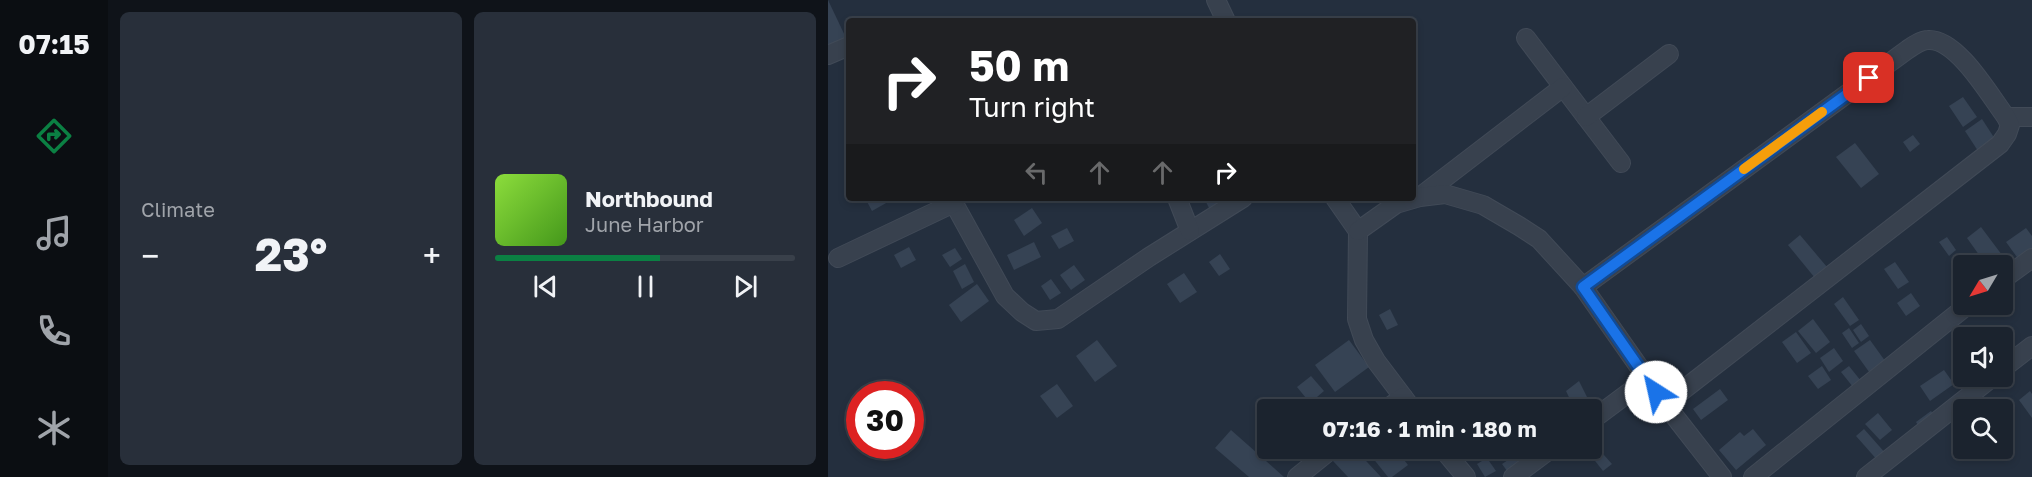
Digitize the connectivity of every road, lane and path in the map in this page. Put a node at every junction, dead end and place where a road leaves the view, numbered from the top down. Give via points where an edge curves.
1 (1526, 38) dead end
2 (846, 47) edge
3 (1669, 54) dead end
4 (828, 55) edge
5 (1563, 87) junction
6 (1587, 117) junction
7 (2006, 117) junction
8 (2032, 117) edge
9 (1621, 163) dead end
10 (1420, 197) junction
11 (1416, 198) edge
12 (953, 201) edge
13 (1178, 201) edge
14 (1238, 201) edge
15 (1337, 201) edge
16 (1406, 201) edge
17 (1190, 231) junction
18 (1358, 231) junction
19 (838, 258) dead end
20 (2032, 258) edge
21 (2013, 272) edge
22 (1583, 287) junction
23 (1955, 315) edge
24 (2032, 346) edge
25 (2013, 361) edge
26 (1647, 379) junction
27 (1980, 387) edge
28 (1405, 399) edge
29 (1665, 404) junction
30 (1602, 413) edge
31 (1319, 459) edge
32 (1451, 459) edge
33 (1538, 459) edge
34 (1297, 477) edge
35 (1466, 477) edge
36 (1514, 477) edge
37 (1722, 477) edge
38 (1753, 477) edge
39 (1866, 477) edge

1 - 5 street
2 - 4 street
3 - 6 street
5 - 6 street
5 - 10 street
6 - 9 street
7 - 8 street
7 - 22 street via 1953,48 1926,39
7 - 29 street via 2010,125 2000,144
10 - 11 street
10 - 22 street via 1445,194 1483,205 1539,239
12 - 17 street via 1005,296 1036,321 1058,319
12 - 19 street
13 - 17 street
14 - 17 street
15 - 18 street
16 - 18 street
18 - 28 street via 1357,319 1376,361
20 - 21 street
22 - 26 street
23 - 38 street
24 - 25 street
26 - 29 street
26 - 30 street
27 - 39 street
29 - 37 street
31 - 34 street
32 - 35 street
33 - 36 street

